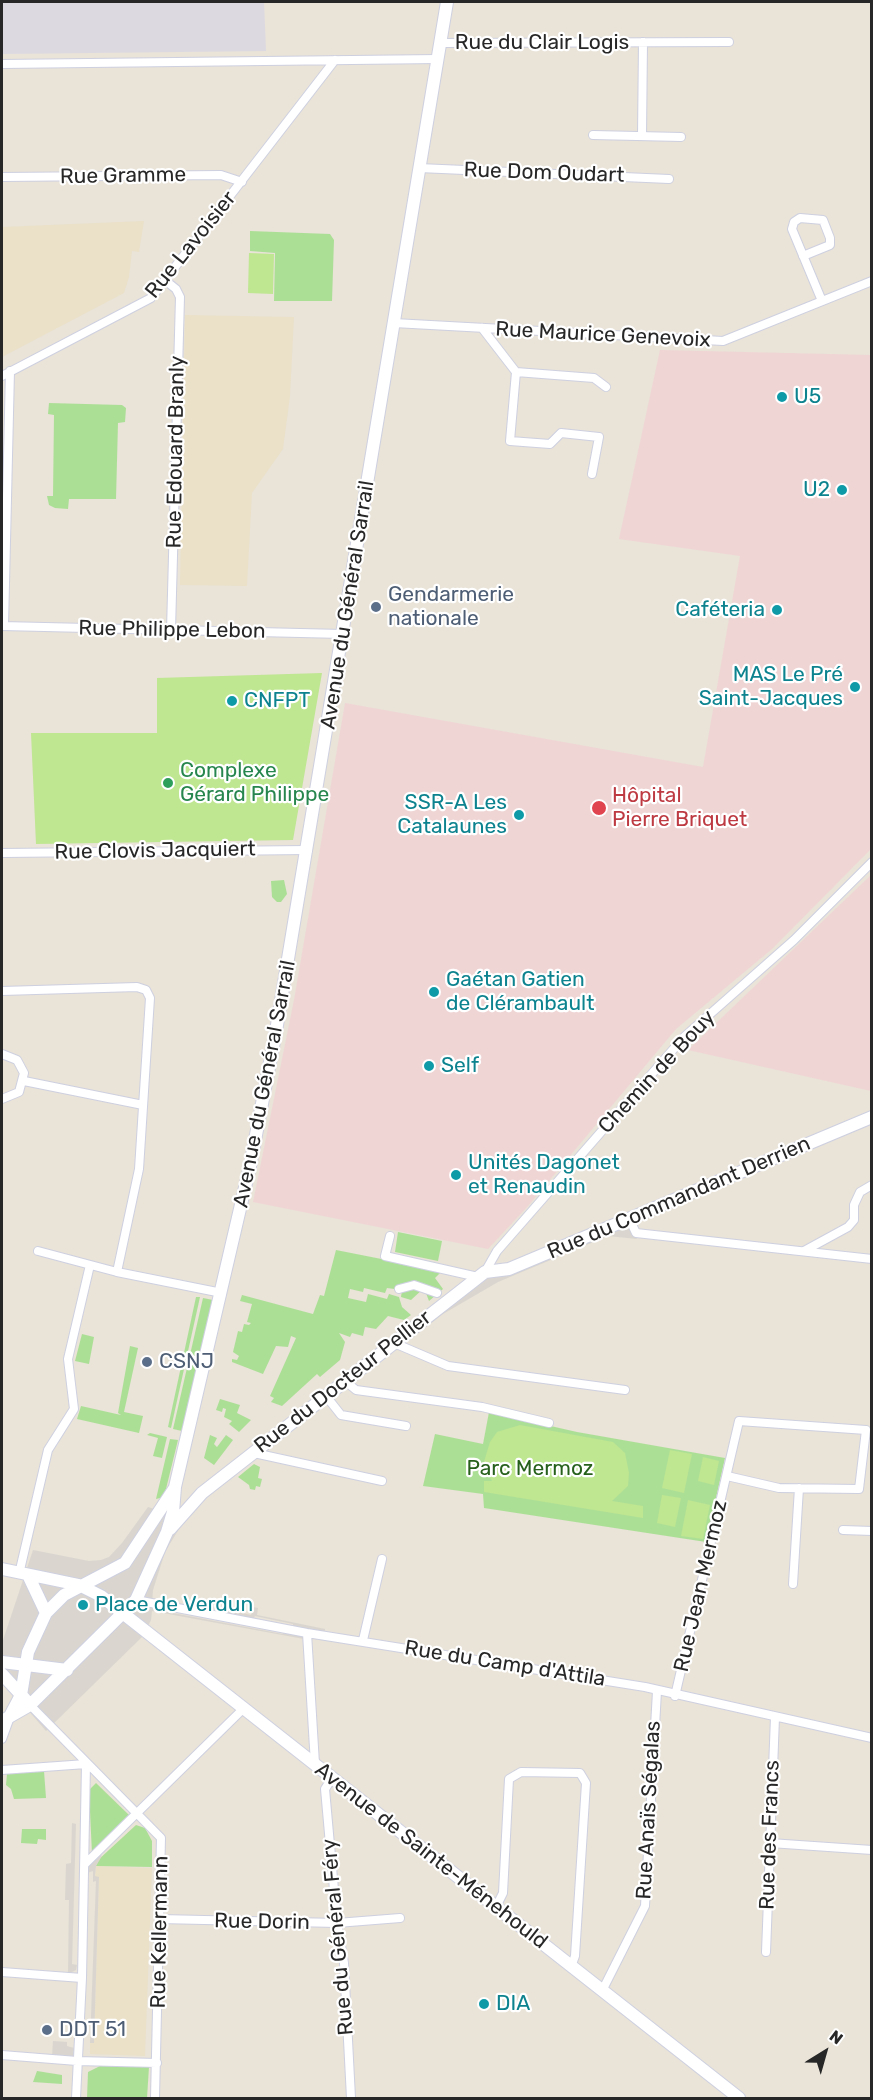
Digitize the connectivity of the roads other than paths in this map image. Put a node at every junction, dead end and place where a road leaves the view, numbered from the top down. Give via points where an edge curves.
1 (447, 2) edge
2 (643, 42) junction
3 (729, 42) dead end
4 (441, 43) junction
5 (439, 59) junction
6 (335, 60) junction
7 (2, 64) edge
8 (592, 135) dead end
9 (642, 136) junction
10 (681, 137) dead end
11 (419, 168) junction
12 (2, 177) edge
13 (669, 179) dead end
14 (242, 182) junction
15 (803, 256) junction
16 (166, 280) junction
17 (871, 283) edge
18 (822, 301) junction
19 (394, 323) junction
20 (482, 328) junction
21 (10, 371) junction
22 (516, 372) junction
23 (2, 376) edge
24 (606, 387) dead end
25 (592, 474) dead end
26 (3, 626) edge
27 (171, 630) junction
28 (343, 634) junction
29 (308, 850) junction
30 (2, 854) edge
31 (872, 862) edge
32 (2, 991) edge
33 (2, 1054) edge
34 (24, 1081) junction
35 (2, 1099) edge
36 (143, 1105) junction
37 (872, 1117) edge
38 (872, 1185) edge
39 (629, 1218) junction
40 (390, 1236) dead end
41 (38, 1251) dead end
42 (804, 1251) junction
43 (872, 1259) edge
44 (90, 1265) junction
45 (117, 1272) junction
46 (481, 1275) junction
47 (399, 1289) dead end
48 (222, 1293) junction
49 (438, 1293) dead end
50 (394, 1343) junction
51 (345, 1381) junction
52 (625, 1390) dead end
53 (326, 1396) junction
54 (549, 1423) dead end
55 (406, 1426) dead end
56 (254, 1453) junction
57 (727, 1476) junction
58 (382, 1480) dead end
59 (799, 1488) junction
60 (202, 1493) junction
61 (170, 1509) junction
62 (843, 1530) dead end
63 (872, 1531) edge
64 (167, 1532) junction
65 (382, 1559) dead end
66 (2, 1569) edge
67 (24, 1575) junction
68 (793, 1584) dead end
69 (79, 1586) junction
70 (135, 1600) junction
71 (46, 1613) junction
72 (124, 1614) junction
73 (308, 1633) junction
74 (363, 1640) junction
75 (28, 1652) junction
76 (2, 1662) edge
77 (20, 1665) junction
78 (41, 1668) junction
79 (67, 1670) junction
80 (2, 1674) edge
81 (657, 1691) junction
82 (21, 1695) junction
83 (675, 1696) junction
84 (30, 1705) junction
85 (244, 1708) junction
86 (775, 1717) junction
87 (6, 1718) edge
88 (2, 1738) edge
89 (872, 1738) edge
90 (86, 1764) junction
91 (315, 1764) junction
92 (2, 1770) edge
93 (332, 1778) junction
94 (139, 1814) junction
95 (770, 1843) junction
96 (872, 1850) edge
97 (85, 1864) junction
98 (496, 1907) junction
99 (400, 1918) dead end
100 (160, 1919) junction
101 (337, 1923) junction
102 (766, 1952) dead end
103 (572, 1967) junction
104 (2, 1972) edge
105 (82, 1978) junction
106 (602, 1991) junction
107 (2, 2055) edge
108 (77, 2061) junction
109 (157, 2063) junction
110 (76, 2098) edge
111 (155, 2098) edge
112 (351, 2098) edge
113 (739, 2098) edge

1 - 4 main road, Avenue du Général Sarrail
2 - 3 street, Rue du Clair Logis
2 - 4 street, Rue du Clair Logis
2 - 9 street, Rue du Clair Logis
4 - 5 main road, Avenue du Général Sarrail
5 - 6 street
5 - 11 main road, Avenue du Général Sarrail
6 - 7 street
6 - 14 street, Rue Lavoisier
8 - 9 street
9 - 10 street
11 - 13 street, Rue Dom Oudart
11 - 19 main road, Avenue du Général Sarrail
12 - 14 street, Rue Gramme via 221,175
14 - 16 street, Rue Lavoisier
15 - 15 street via 830,245 823,220 801,218 794,222 792,229
15 - 18 street
16 - 21 street, Rue Lavoisier via 146,303
16 - 27 street, Rue Edouard Branly via 180,297
17 - 18 street, Rue Maurice Genevoix
18 - 20 street, Rue Maurice Genevoix via 723,341
19 - 20 street, Rue Maurice Genevoix
19 - 28 main road, Avenue du Général Sarrail
20 - 22 street
21 - 23 street, Rue Lavoisier
21 - 26 street
22 - 24 street via 594,378
22 - 25 street via 510,441 550,444 561,433 598,437
26 - 27 street, Rue Philippe Lebon
27 - 28 street, Rue Philippe Lebon
28 - 29 main road, Avenue du Général Sarrail
29 - 30 street, Rue Clovis Jacquiert
29 - 48 main road, Avenue du Général Sarrail via 256,1138
31 - 46 street, Chemin de Bouy via 794,940 684,1037 497,1251
32 - 36 street via 137,987 146,990 150,998
33 - 34 street via 17,1060
34 - 35 street via 14,1095
34 - 36 street
36 - 45 street via 139,1169
37 - 39 main road, Rue du Commandant Derrien
38 - 42 street via 860,1192 854,1205 854,1220 848,1227
39 - 42 street via 636,1233
39 - 46 main road, Rue du Commandant Derrien via 509,1269
40 - 46 street via 385,1256
41 - 44 street
42 - 43 street
44 - 45 street
44 - 67 street via 68,1359 74,1409 48,1450
45 - 48 street
46 - 50 main road, Rue du Docteur Pellier
47 - 49 street via 414,1285
48 - 61 main road, Avenue du Général Sarrail
50 - 51 main road, Rue du Docteur Pellier
50 - 52 street via 448,1366
51 - 53 main road, Rue du Docteur Pellier
51 - 54 street via 356,1390 482,1407
53 - 55 street via 341,1415
53 - 56 main road, Rue du Docteur Pellier
56 - 58 street
56 - 60 main road, Rue du Docteur Pellier
57 - 59 street, Rue Jean Mermoz via 779,1488
57 - 59 street, Rue Jean Mermoz via 739,1421 866,1430 859,1489
57 - 83 street, Rue Jean Mermoz
59 - 68 street
60 - 61 main road, Rue du Docteur Pellier
60 - 64 main road, Rue du Docteur Pellier
61 - 64 main road
61 - 69 main road via 125,1563
62 - 63 street
64 - 70 main road
65 - 74 street
66 - 67 main road
67 - 69 main road
67 - 71 main road
69 - 71 main road via 63,1595
69 - 72 main road via 95,1592
70 - 72 main road
70 - 73 street, Rue du Camp d'Attila
71 - 75 main road
72 - 79 main road
72 - 85 main road, Avenue de Sainte-Ménehould
73 - 74 street, Rue du Camp d'Attila
73 - 91 street
74 - 81 street, Rue du Camp d'Attila
75 - 77 main road
75 - 78 main road
76 - 77 main road
77 - 78 main road
77 - 82 main road
78 - 79 main road
79 - 84 main road
80 - 82 main road
81 - 83 street, Rue du Camp d'Attila
81 - 106 street, Rue Anaïs Ségalas via 645,1906
82 - 84 main road
82 - 87 main road
83 - 86 street, Rue du Camp d'Attila
84 - 87 main road
84 - 90 street, Rue Kellermann
85 - 91 main road, Avenue de Sainte-Ménehould
85 - 94 street
86 - 89 street, Rue du Camp d'Attila
86 - 95 street, Rue des Francs
87 - 88 street
90 - 92 street
90 - 94 street, Rue Kellermann
90 - 97 street
91 - 93 main road, Avenue de Sainte-Ménehould
93 - 98 main road, Avenue de Sainte-Ménehould
93 - 101 street, Rue du Général Féry via 325,1789
94 - 97 street
94 - 100 street, Rue Kellermann via 161,1838
95 - 96 street
95 - 102 street, Rue des Francs
97 - 105 street
98 - 103 main road, Avenue de Sainte-Ménehould
98 - 103 street via 503,1893 509,1779 521,1772 580,1773 586,1783
99 - 101 street, Rue Dorin
100 - 101 street, Rue Dorin
100 - 109 street, Rue Kellermann
101 - 112 street, Rue du Général Féry via 344,1963
103 - 106 main road, Avenue de Sainte-Ménehould
104 - 105 street
105 - 108 street
106 - 113 main road, Avenue de Sainte-Ménehould
107 - 108 street
108 - 109 street
108 - 110 street
109 - 111 street, Rue Kellermann

